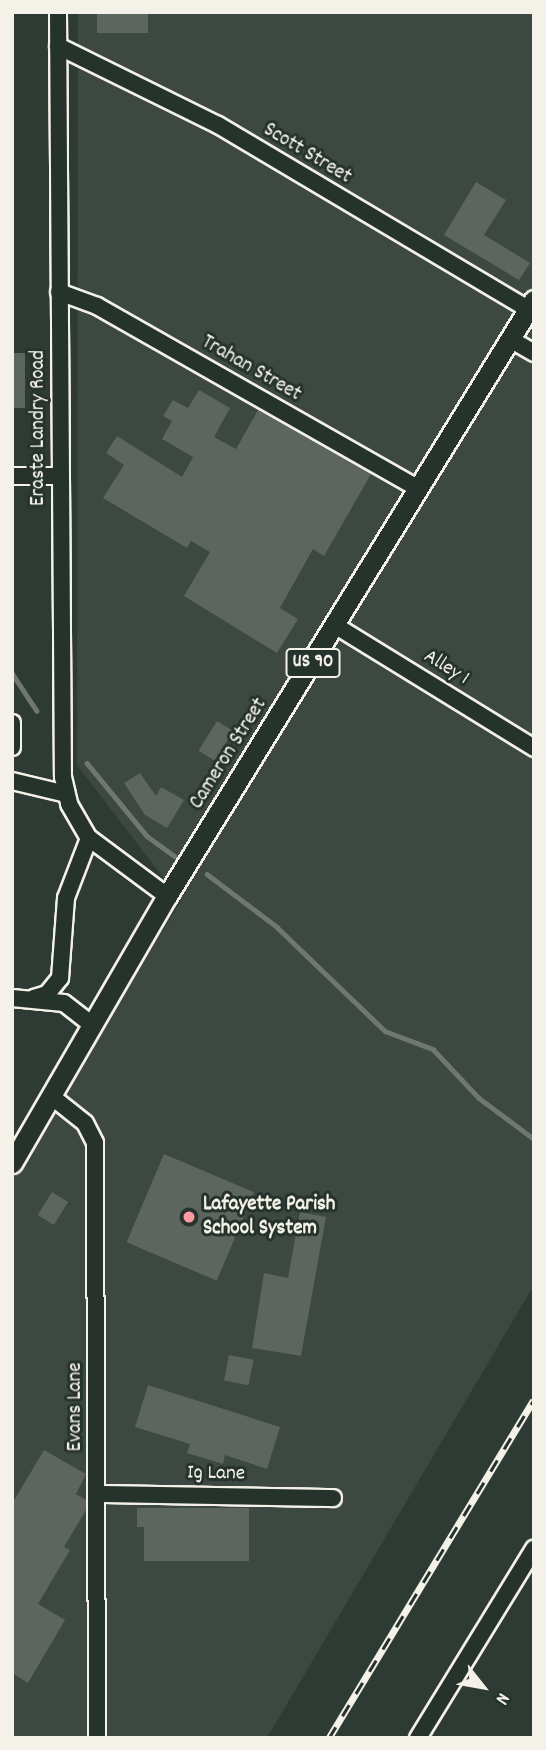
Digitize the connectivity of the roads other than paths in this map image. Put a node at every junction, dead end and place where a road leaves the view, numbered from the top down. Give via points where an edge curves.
1 (58, 12) edge
2 (58, 46) junction
3 (59, 292) junction
4 (531, 304) edge
5 (510, 339) junction
6 (534, 353) edge
7 (12, 476) edge
8 (60, 476) junction
9 (419, 489) junction
10 (336, 626) junction
11 (12, 723) edge
12 (12, 747) edge
13 (534, 748) edge
14 (12, 780) edge
15 (66, 794) junction
16 (89, 838) junction
17 (167, 896) junction
18 (12, 998) edge
19 (34, 998) junction
20 (92, 1025) junction
21 (51, 1096) junction
22 (12, 1163) edge
23 (98, 1494) junction
24 (333, 1499) dead end
25 (534, 1549) edge
26 (97, 1738) edge
27 (418, 1738) edge

1 - 2 street, Eraste Landry Road
2 - 3 street, Eraste Landry Road
2 - 4 street, Scott Street via 218,125
3 - 8 street, Eraste Landry Road
3 - 9 street, Trahan Street via 97,306
4 - 5 main road, Cameron Street / US 90
5 - 6 street
5 - 9 main road, Cameron Street / US 90
7 - 8 street
8 - 15 street, Eraste Landry Road via 61,748
9 - 10 main road, Cameron Street / US 90
10 - 13 street, Alley 1
10 - 17 main road, Cameron Street / US 90
11 - 12 street
14 - 15 street
15 - 16 street, Eraste Landry Road
16 - 17 street, Eraste Landry Road
16 - 19 street via 66,898 60,978 47,994
17 - 20 main road, Cameron Street / US 90
18 - 19 street
19 - 20 street via 71,1005
20 - 21 main road, Cameron Street / US 90
21 - 22 main road, Cameron Street / US 90
21 - 23 street, Evans Lane via 85,1123 95,1143
23 - 24 street, Ig Lane
23 - 26 street, Evans Lane
25 - 27 street

